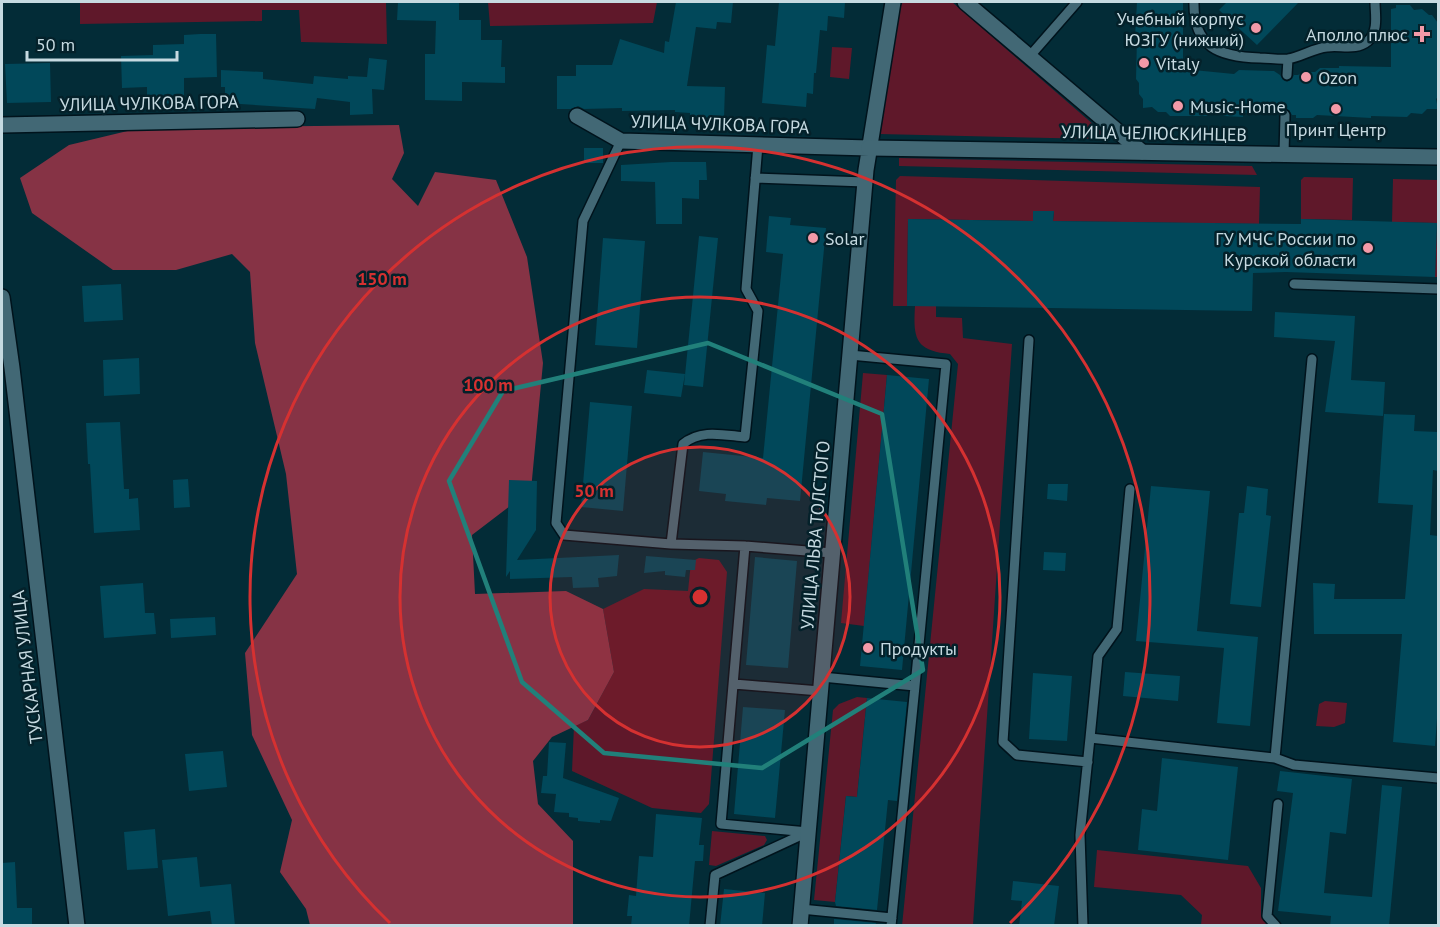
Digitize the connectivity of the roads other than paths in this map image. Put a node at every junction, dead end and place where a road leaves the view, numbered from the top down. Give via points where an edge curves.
1 (893, 2) edge
2 (965, 2) edge
3 (1077, 2) edge
4 (1194, 2) edge
5 (1375, 2) edge
6 (1029, 57) junction
7 (1288, 59) junction
8 (1287, 75) dead end
9 (1285, 115) dead end
10 (578, 116) dead end
11 (297, 119) dead end
12 (2, 125) edge
13 (621, 141) junction
14 (758, 145) junction
15 (869, 148) junction
16 (1142, 152) junction
17 (1284, 154) junction
18 (1438, 157) edge
19 (755, 178) junction
20 (865, 182) junction
21 (1294, 284) dead end
22 (1438, 289) edge
23 (2, 297) edge
24 (1029, 340) dead end
25 (850, 355) junction
26 (1312, 359) dead end
27 (1130, 489) dead end
28 (671, 544) junction
29 (745, 546) junction
30 (832, 553) junction
31 (734, 684) junction
32 (821, 684) junction
33 (915, 686) junction
34 (1090, 738) junction
35 (1275, 758) junction
36 (1088, 762) junction
37 (1438, 778) edge
38 (1278, 804) dead end
39 (808, 832) junction
40 (801, 909) junction
41 (891, 922) edge
42 (77, 926) edge
43 (710, 926) edge
44 (800, 926) edge
45 (1083, 926) edge
46 (1276, 926) edge

1 - 15 street, УЛИЦА ЛЬВА ТОЛСТОГО
2 - 6 street
3 - 6 lane
4 - 7 lane via 1199,33 1217,51 1238,57
5 - 7 lane via 1375,25 1368,41 1359,46 1326,46
6 - 16 street
7 - 8 lane
9 - 17 lane
10 - 13 street, УЛИЦА ЧУЛКОВА ГОРА
11 - 12 street, УЛИЦА ЧУЛКОВА ГОРА
13 - 14 street, УЛИЦА ЧУЛКОВА ГОРА
13 - 28 lane via 583,221 556,523 564,535
14 - 15 street, УЛИЦА ЧУЛКОВА ГОРА
14 - 19 lane
15 - 16 street, УЛИЦА ЧЕЛЮСКИНЦЕВ
15 - 20 street, УЛИЦА ЛЬВА ТОЛСТОГО
16 - 17 street, УЛИЦА ЧЕЛЮСКИНЦЕВ
17 - 18 street, УЛИЦА ЧЕЛЮСКИНЦЕВ
19 - 20 lane
19 - 28 lane via 746,290 758,311 745,437 705,433 683,444
20 - 25 street, УЛИЦА ЛЬВА ТОЛСТОГО
21 - 22 lane
23 - 42 street, ТУСКАРНАЯ УЛИЦА
24 - 36 lane via 1003,742 1017,755
25 - 30 street, УЛИЦА ЛЬВА ТОЛСТОГО
25 - 33 lane via 946,364
26 - 35 lane
27 - 34 lane via 1117,629 1098,656
28 - 29 lane
29 - 30 lane
29 - 31 lane
30 - 32 street, УЛИЦА ЛЬВА ТОЛСТОГО
31 - 32 lane
31 - 39 lane via 721,824
32 - 33 lane
32 - 39 street, УЛИЦА ЛЬВА ТОЛСТОГО
33 - 41 lane
34 - 35 lane
34 - 36 lane
35 - 37 lane via 1294,765
36 - 45 lane via 1080,835
38 - 46 lane via 1268,916
39 - 40 street, УЛИЦА ЛЬВА ТОЛСТОГО
39 - 43 lane via 715,875
40 - 41 lane
40 - 44 street, УЛИЦА ЛЬВА ТОЛСТОГО

